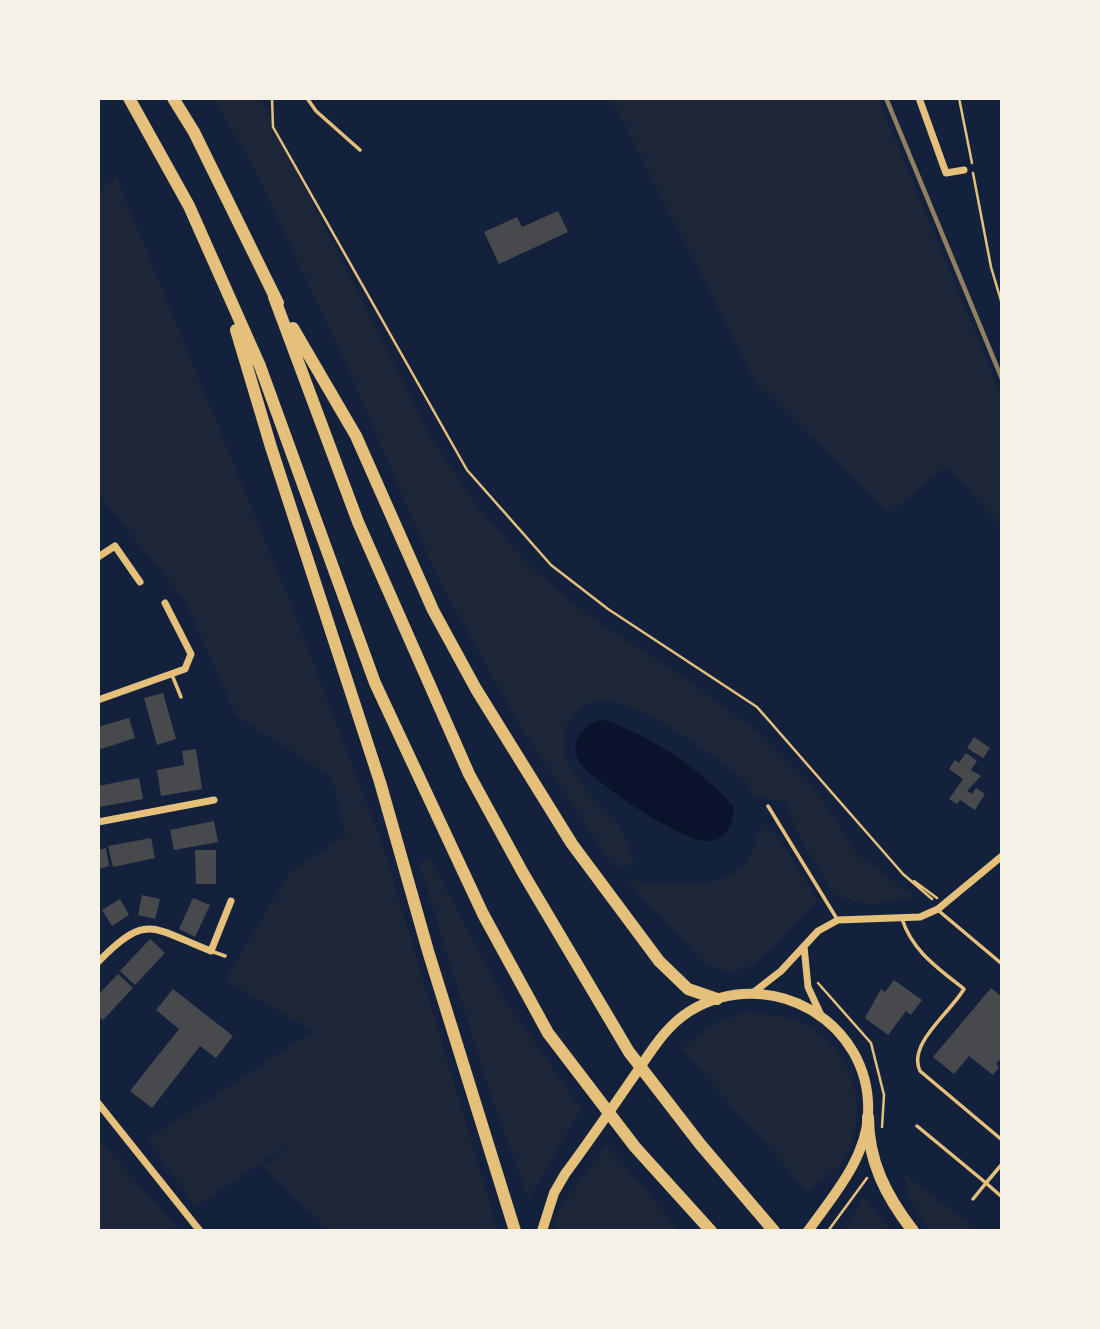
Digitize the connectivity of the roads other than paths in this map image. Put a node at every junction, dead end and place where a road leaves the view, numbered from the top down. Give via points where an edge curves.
1 (129, 98) edge
2 (173, 98) edge
3 (307, 98) edge
4 (919, 98) edge
5 (360, 150) dead end
6 (964, 170) dead end
7 (223, 286) junction
8 (274, 297) junction
9 (98, 557) edge
10 (140, 582) dead end
11 (165, 603) dead end
12 (172, 675) junction
13 (181, 697) dead end
14 (98, 700) edge
15 (214, 800) dead end
16 (768, 806) dead end
17 (98, 822) edge
18 (1002, 856) edge
19 (231, 901) dead end
20 (940, 906) junction
21 (902, 919) junction
22 (838, 920) junction
23 (804, 946) junction
24 (211, 951) junction
25 (225, 956) dead end
26 (98, 962) edge
27 (1002, 964) edge
28 (754, 992) junction
29 (717, 999) junction
30 (820, 1013) junction
31 (98, 1104) edge
32 (868, 1116) junction
33 (917, 1126) dead end
34 (1002, 1140) edge
35 (1002, 1164) edge
36 (986, 1184) junction
37 (1002, 1197) edge
38 (973, 1199) dead end
39 (762, 1217) junction
40 (200, 1231) edge
41 (517, 1231) edge
42 (542, 1231) edge
43 (712, 1231) edge
44 (775, 1231) edge
45 (780, 1231) edge
46 (808, 1231) edge
47 (913, 1231) edge

1 - 7 highway via 189,206
2 - 8 highway
3 - 5 lane
4 - 6 street via 946,173
7 - 41 highway
7 - 43 highway via 260,366 375,683 483,914 548,1033 635,1147
8 - 29 highway via 356,436 433,610 565,833 659,961 688,989
8 - 39 highway via 358,522 469,774 629,1052
9 - 10 street via 115,546
11 - 12 street via 191,654 185,669
12 - 13 lane
12 - 14 street
15 - 17 street
16 - 22 lane
18 - 20 street
19 - 24 street
20 - 21 street
20 - 27 lane
21 - 22 street
21 - 34 lane via 918,951 964,989 916,1054 920,1071
22 - 23 street
23 - 28 street
23 - 30 street via 808,987
24 - 25 lane
24 - 26 street via 151,928 133,930
28 - 29 main road
28 - 30 main road via 789,999
29 - 42 main road via 692,1010 665,1032 554,1194
30 - 32 main road via 850,1045 858,1062 867,1090
31 - 40 street
32 - 46 main road via 853,1165
32 - 47 highway via 870,1150 882,1184
33 - 36 lane
35 - 36 lane
36 - 37 lane
36 - 38 lane
39 - 44 highway
39 - 45 highway

